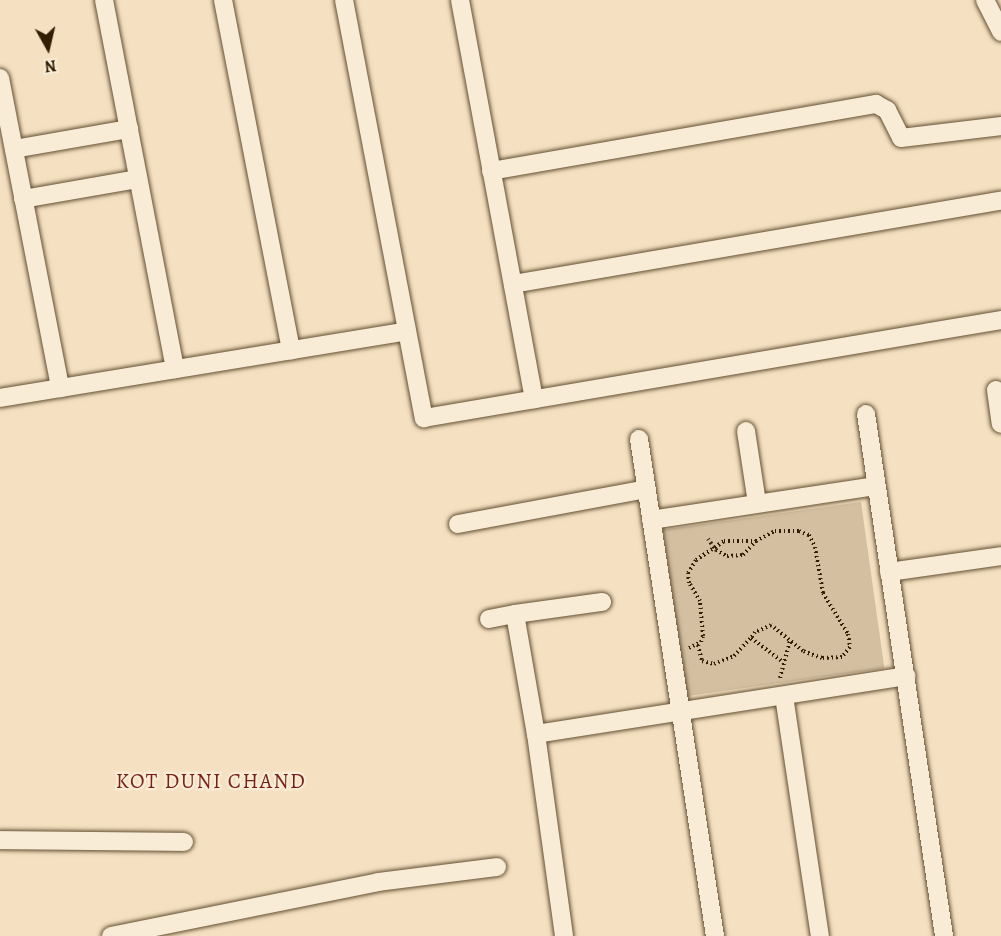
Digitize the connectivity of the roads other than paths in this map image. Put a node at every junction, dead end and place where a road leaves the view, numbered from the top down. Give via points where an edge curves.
1 (104, 0) edge
2 (223, 0) edge
3 (344, 0) edge
4 (460, 0) edge
5 (985, 0) edge
6 (1001, 32) edge
7 (0, 78) edge
8 (1001, 126) edge
9 (129, 129) junction
10 (14, 149) junction
11 (491, 171) junction
12 (138, 179) junction
13 (23, 199) junction
14 (1001, 201) edge
15 (513, 284) junction
16 (1001, 320) edge
17 (407, 331) junction
18 (291, 350) junction
19 (175, 369) junction
20 (60, 388) junction
21 (996, 390) dead end
22 (0, 398) edge
23 (534, 399) junction
24 (866, 414) dead end
25 (1001, 424) edge
26 (746, 431) dead end
27 (639, 439) dead end
28 (876, 486) junction
29 (647, 489) junction
30 (757, 503) junction
31 (651, 520) junction
32 (458, 524) dead end
33 (1001, 556) edge
34 (889, 572) junction
35 (602, 602) dead end
36 (515, 614) junction
37 (489, 619) dead end
38 (906, 676) junction
39 (784, 696) junction
40 (684, 712) junction
41 (536, 734) junction
42 (0, 840) edge
43 (184, 842) dead end
44 (497, 867) dead end
45 (111, 936) edge
46 (564, 936) edge
47 (715, 936) edge
48 (820, 936) edge
49 (944, 936) edge

1 - 9 street
2 - 18 street
3 - 17 street
4 - 11 street
5 - 6 street
7 - 10 street
8 - 11 street via 901,138 887,110 876,104
9 - 10 street
9 - 12 street
10 - 13 street
11 - 15 street
12 - 13 street
12 - 19 street
13 - 20 street
14 - 15 street
15 - 23 street
16 - 23 street
17 - 18 street
17 - 23 street via 424,418
18 - 19 street
19 - 20 street
20 - 22 street
21 - 25 street
24 - 28 street
26 - 30 street
27 - 29 street
28 - 30 street
28 - 34 street
29 - 31 street
29 - 32 street
30 - 31 street
31 - 40 street
33 - 34 street
34 - 38 street
35 - 36 street
36 - 37 street
36 - 41 street
38 - 39 street
38 - 49 street
39 - 40 street
39 - 48 street
40 - 41 street
40 - 47 street
41 - 46 street
42 - 43 street
44 - 45 street via 378,882

